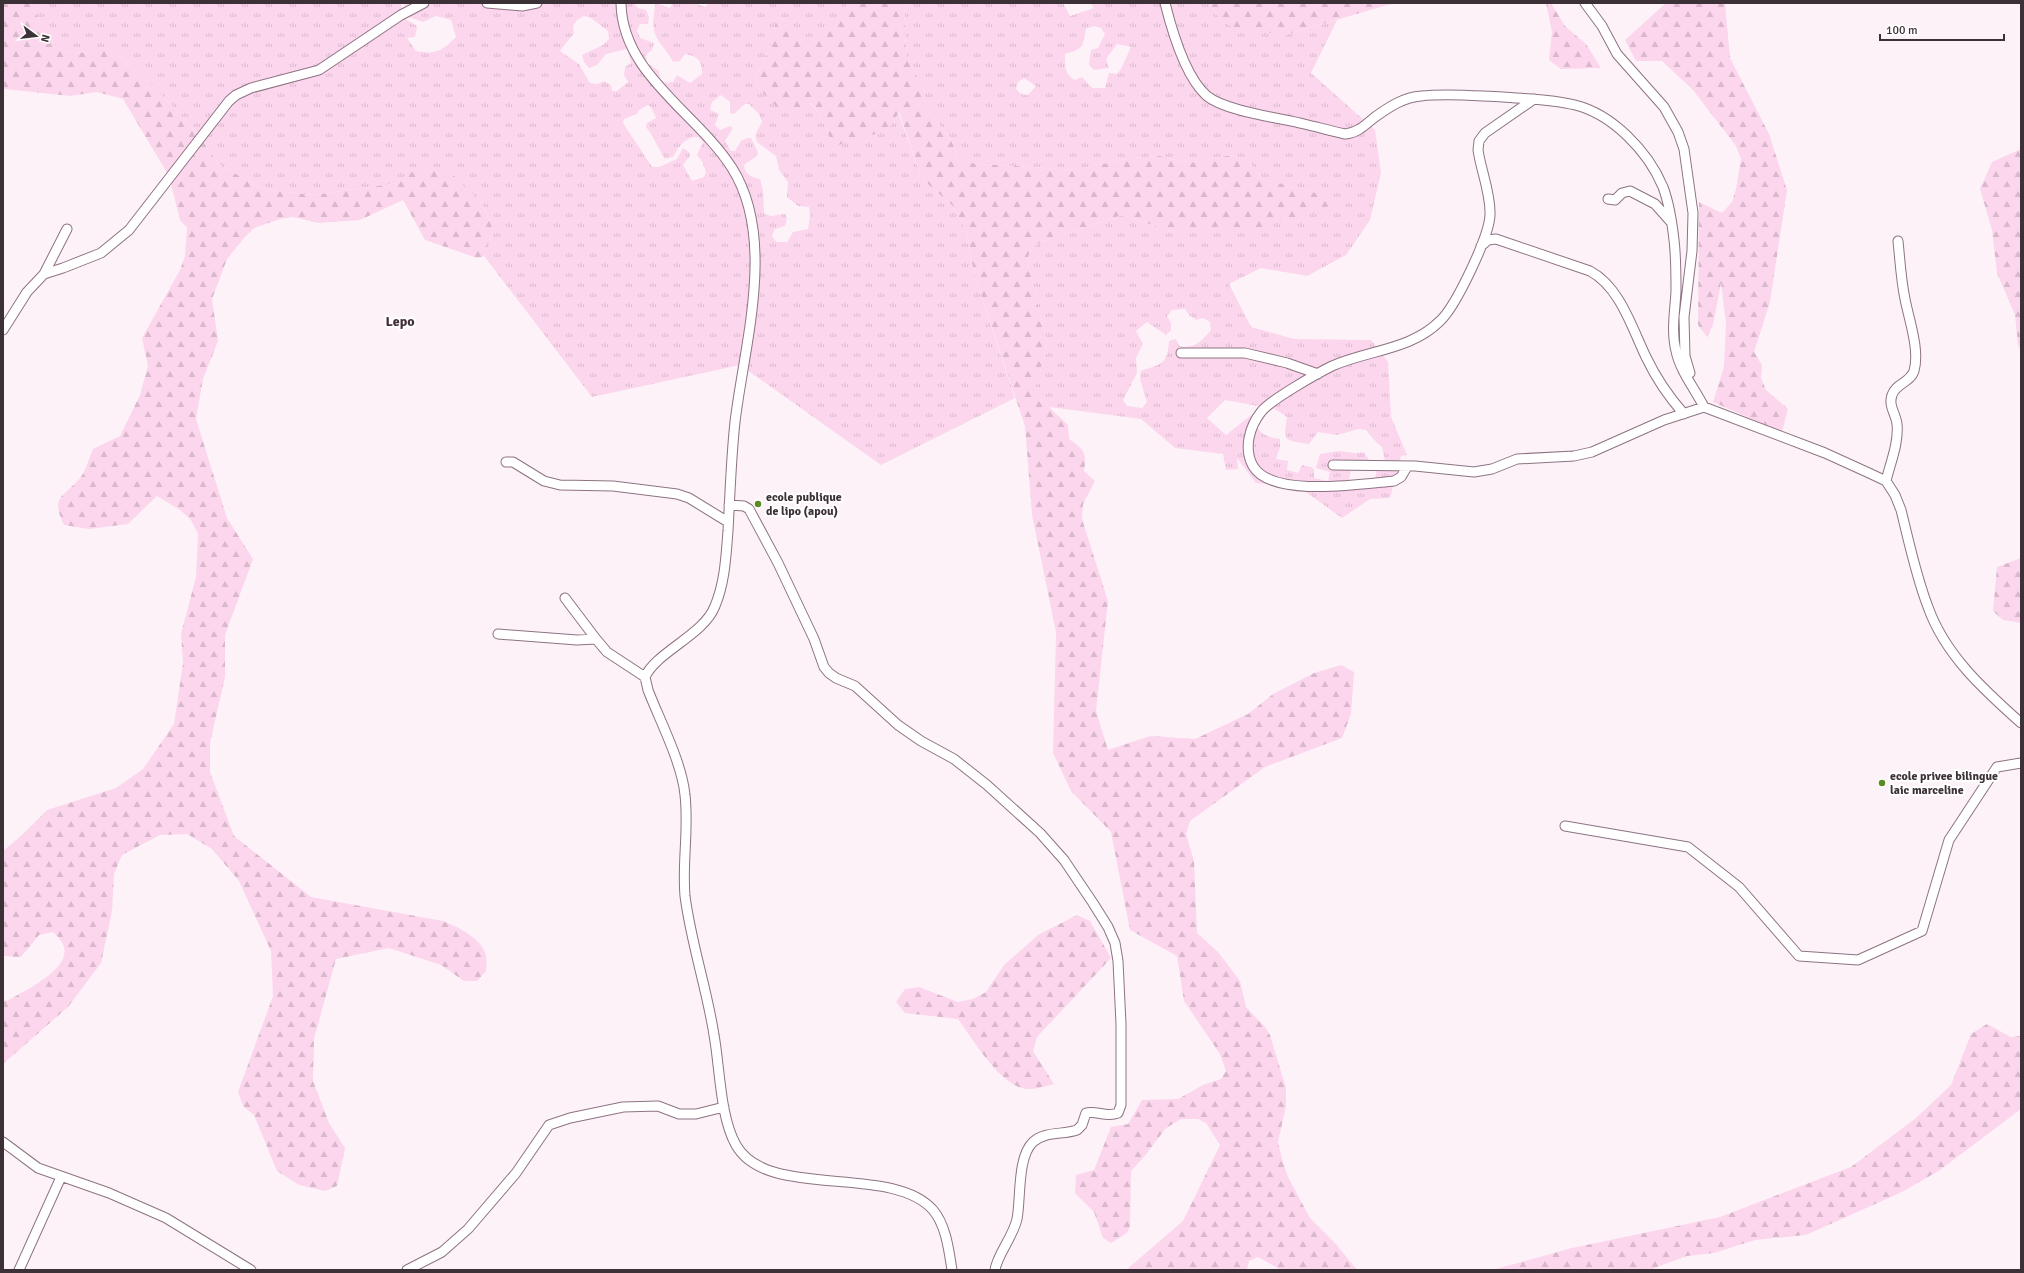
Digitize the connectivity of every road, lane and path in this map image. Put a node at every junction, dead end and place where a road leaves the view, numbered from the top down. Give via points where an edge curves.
1 (424, 3) edge
2 (487, 3) edge
3 (537, 3) edge
4 (621, 3) edge
5 (1165, 3) edge
6 (1585, 3) edge
7 (1534, 99) junction
8 (1608, 199) dead end
9 (1672, 224) junction
10 (67, 229) dead end
11 (1898, 241) dead end
12 (1480, 246) junction
13 (44, 274) junction
14 (3, 330) edge
15 (1181, 353) dead end
16 (1318, 374) junction
17 (1693, 386) junction
18 (1704, 407) junction
19 (1684, 414) junction
20 (506, 462) dead end
21 (1333, 465) dead end
22 (1407, 467) junction
23 (1886, 481) junction
24 (729, 506) junction
25 (728, 522) junction
26 (565, 598) dead end
27 (498, 634) dead end
28 (596, 639) junction
29 (645, 677) junction
30 (2021, 723) edge
31 (2021, 763) edge
32 (1565, 826) dead end
33 (724, 1107) junction
34 (3, 1142) edge
35 (61, 1177) junction
36 (19, 1270) edge
37 (251, 1270) edge
38 (407, 1270) edge
39 (952, 1270) edge
40 (995, 1270) edge

1 - 13 street via 401,15 319,70 251,88 236,95 228,101 129,230 101,253
2 - 3 street via 522,6
4 - 24 street via 623,22 637,59 657,84 698,125 730,166 740,180 750,214 754,255 754,300 735,423
5 - 7 street via 1179,49 1202,90 1216,102 1247,112 1352,134 1402,100 1421,96
6 - 17 street via 1602,26 1617,54 1664,107 1684,149 1693,213 1684,338 1685,356
7 - 9 street via 1575,105 1600,115 1625,135 1647,159 1663,187
7 - 12 street via 1485,133 1479,141 1478,150 1490,214 1488,230
8 - 9 street via 1614,200 1622,192 1630,191 1655,204
9 - 17 street via 1676,265 1674,341 1678,358
10 - 13 street
11 - 23 street via 1905,299 1912,323 1915,359 1914,372 1910,379 1899,384 1891,395 1891,408 1897,424 1895,445
12 - 16 street via 1453,305 1440,322 1422,335 1395,347 1334,366
12 - 19 street via 1488,240 1496,239 1570,263 1603,279 1626,312 1666,393
13 - 14 street via 27,292
15 - 16 street via 1244,353 1287,363
16 - 22 street via 1262,411 1253,424 1248,450 1250,462 1256,471 1282,484 1331,487 1394,481 1401,477
17 - 18 street
18 - 19 street
18 - 23 street via 1825,453
19 - 22 street via 1664,420 1592,452 1574,456 1517,459 1492,469 1474,472
20 - 25 street via 514,462 544,481 560,485 613,486 676,494 689,498
21 - 22 street
23 - 30 street via 1901,510 1928,607 1938,629 1964,669
24 - 25 street
24 - 40 street via 744,506 749,509 778,563 814,639 824,667 829,673 855,686 910,733 954,759 1040,832 1064,860 1108,926 1115,943 1121,1024 1121,1105 1118,1112 1112,1116 1086,1113 1082,1125 1077,1130 1038,1138 1032,1144 1020,1177 1017,1220
25 - 29 street via 722,584 712,612 701,625 651,667
26 - 28 street
27 - 28 street
28 - 29 street via 613,657
29 - 33 street via 684,783 687,812 684,873 686,897 711,1016
31 - 32 street via 1998,768 1949,840 1922,931 1858,960 1799,956 1739,887 1688,847
33 - 38 street via 696,1114 680,1114 658,1106 623,1107 549,1125 516,1173 468,1229 442,1252
33 - 39 street via 727,1124 736,1146 749,1160 767,1170 890,1189 927,1204 940,1223
34 - 35 street via 38,1168
35 - 36 street
35 - 37 street via 109,1193 166,1218

